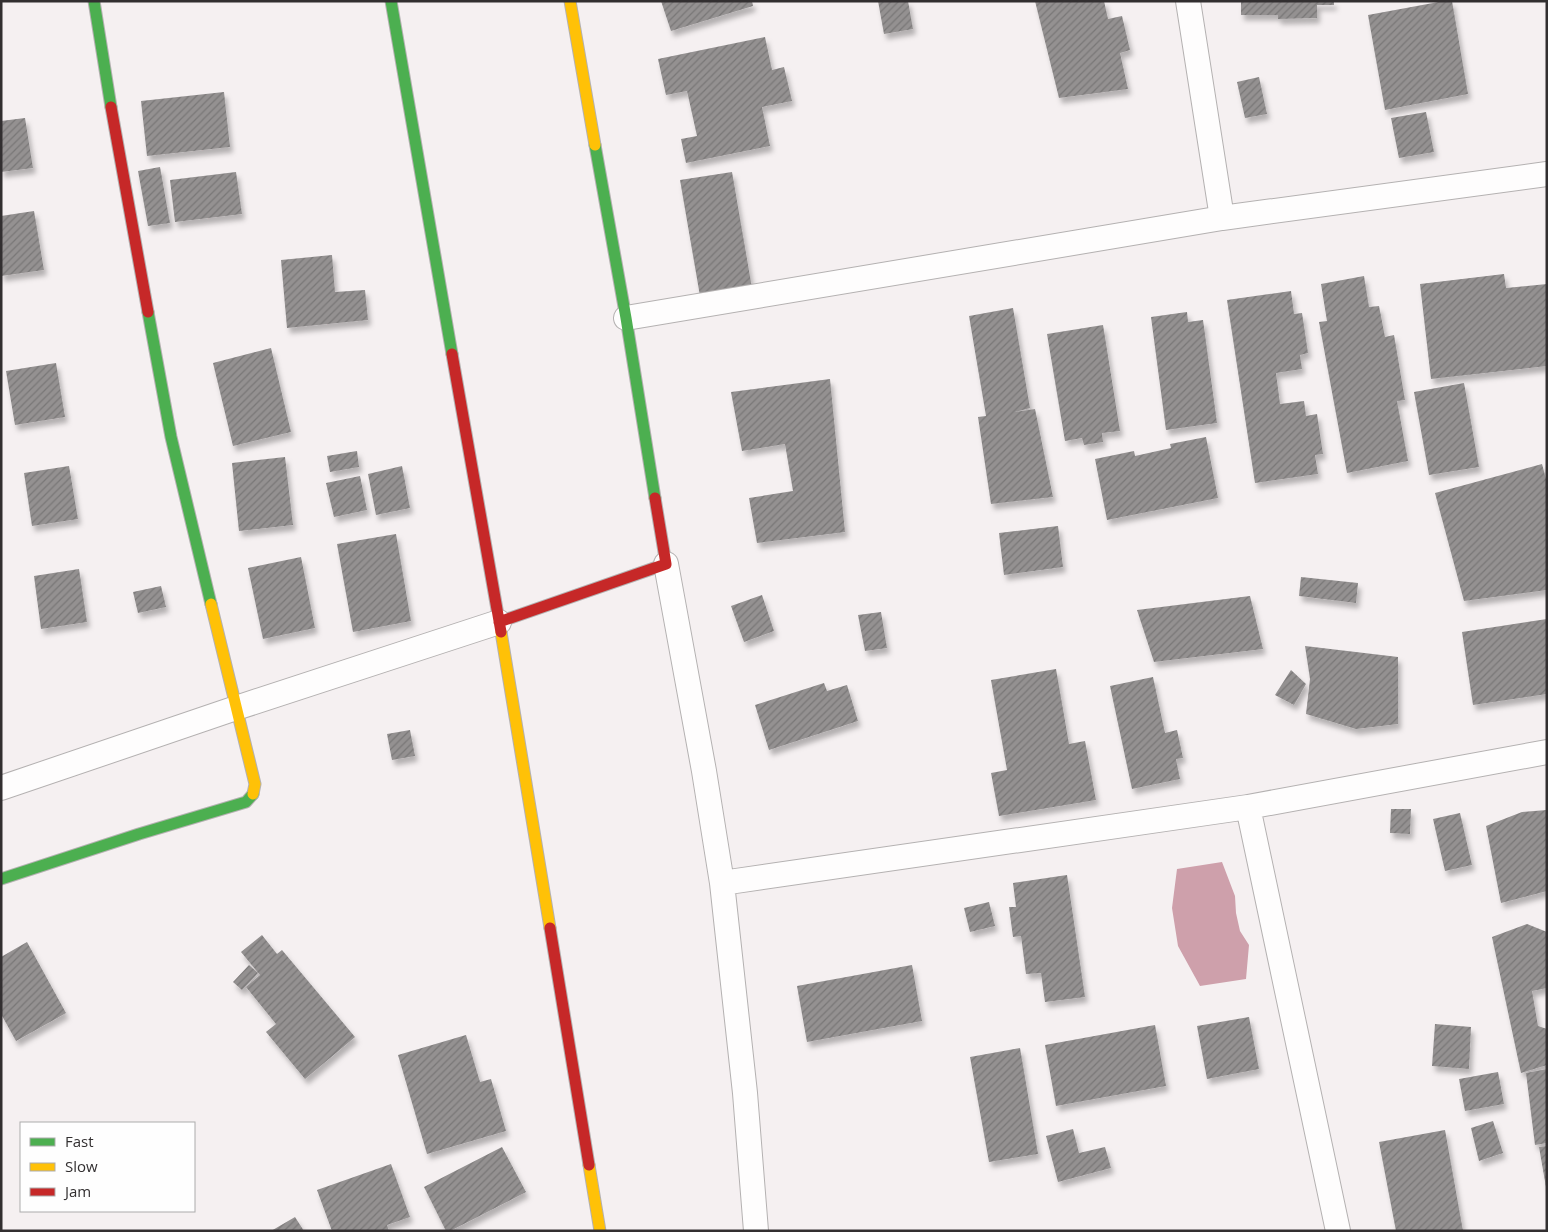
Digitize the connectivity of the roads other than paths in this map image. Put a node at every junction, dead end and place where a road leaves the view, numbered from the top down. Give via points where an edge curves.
1 (94, 1) edge
2 (391, 1) edge
3 (570, 1) edge
4 (1188, 1) edge
5 (1547, 174) edge
6 (1222, 218) junction
7 (626, 318) junction
8 (666, 564) junction
9 (499, 622) junction
10 (236, 708) junction
11 (1547, 752) edge
12 (1, 788) edge
13 (1248, 807) junction
14 (1, 879) edge
15 (722, 883) junction
16 (600, 1231) edge
17 (756, 1231) edge
18 (1338, 1231) edge

1 - 10 main road via 171,437
2 - 9 main road
3 - 7 main road
4 - 6 street
5 - 6 street
6 - 7 street
7 - 8 main road
8 - 9 main road
8 - 15 street
9 - 10 street
9 - 16 main road
10 - 12 street
10 - 14 main road via 255,784 253,794 246,802
11 - 13 street
13 - 15 street
13 - 18 street
15 - 17 street via 745,1092

